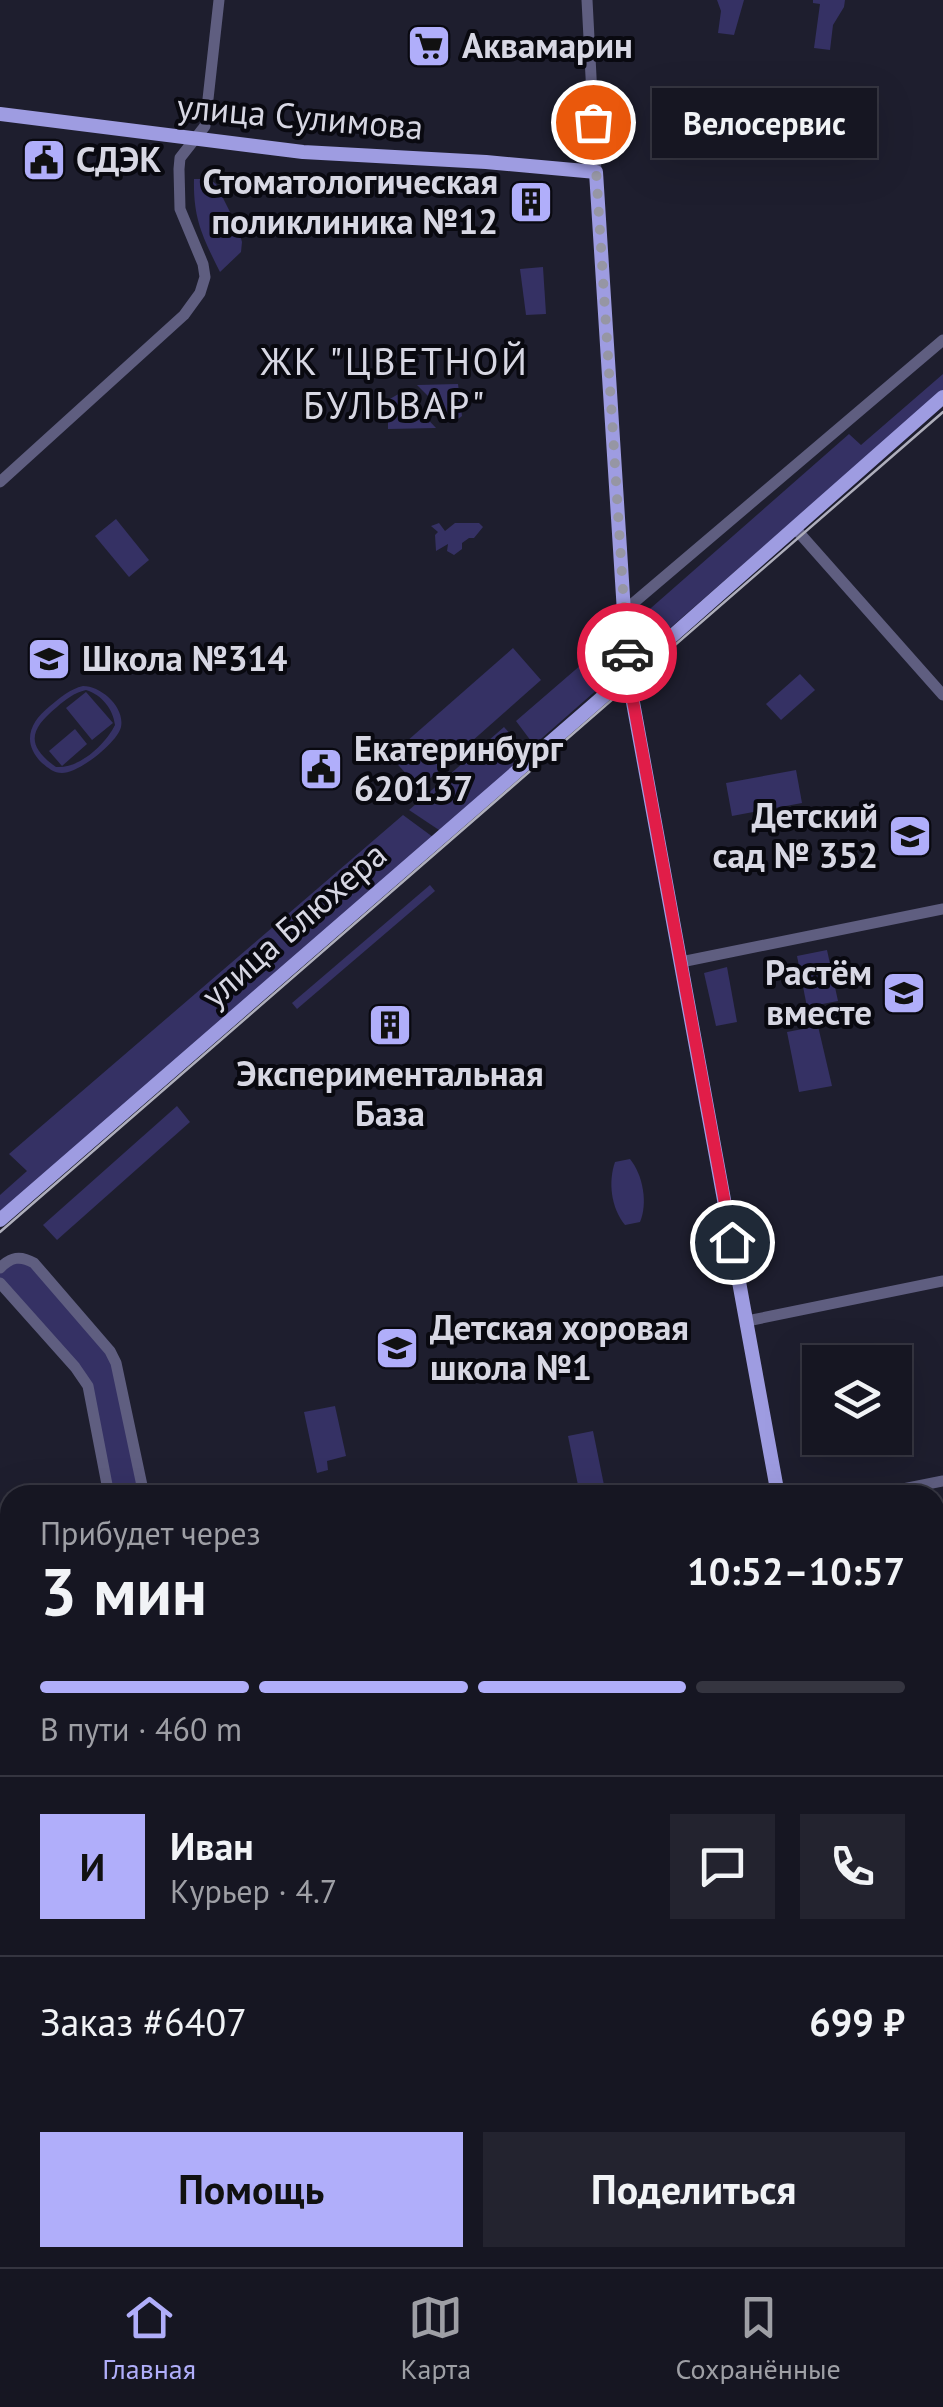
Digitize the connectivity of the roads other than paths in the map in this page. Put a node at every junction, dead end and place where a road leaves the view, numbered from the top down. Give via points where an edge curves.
1 (219, 0) edge
2 (587, 0) edge
3 (0, 114) edge
4 (194, 140) junction
5 (596, 172) junction
6 (943, 340) edge
7 (943, 396) edge
8 (0, 482) edge
9 (794, 527) junction
10 (624, 611) junction
11 (628, 675) junction
12 (943, 695) edge
13 (943, 909) edge
14 (681, 962) junction
15 (0, 1220) edge
16 (1, 1265) edge
17 (943, 1281) edge
18 (0, 1283) edge
19 (746, 1321) junction
20 (106, 1485) edge
21 (142, 1485) edge
22 (776, 1485) edge

1 - 4 street via 205,126
2 - 5 street
3 - 4 main road, улица Сулимова
4 - 5 main road, улица Сулимова
4 - 8 street via 180,158 178,190 204,271 198,298
5 - 10 main road
6 - 10 street
7 - 9 main road, улица Блюхера
9 - 11 main road, улица Блюхера
9 - 12 street
10 - 11 main road
11 - 14 main road
11 - 15 main road, улица Блюхера
13 - 14 street
14 - 19 main road
16 - 21 street via 18,1257 34,1263 110,1351
17 - 19 street
18 - 20 street via 88,1386
19 - 22 main road

